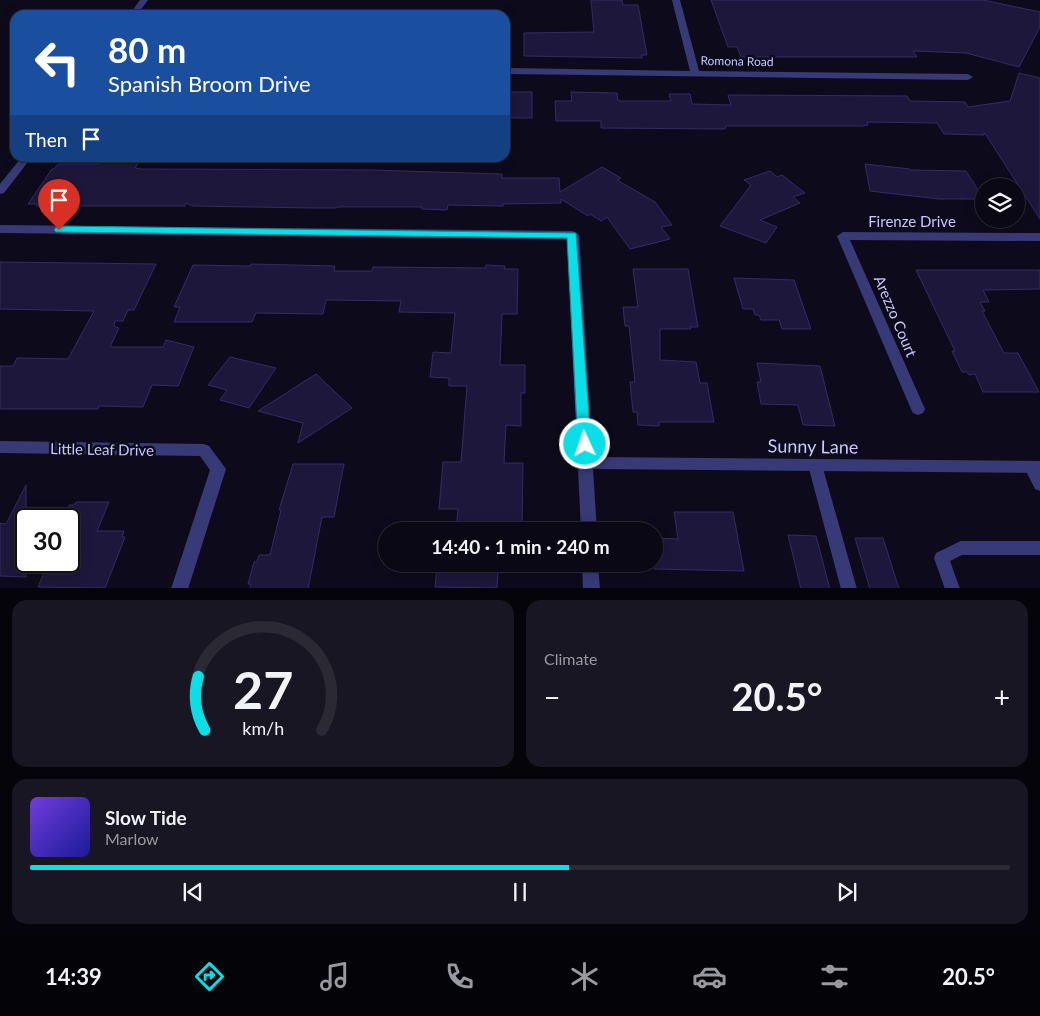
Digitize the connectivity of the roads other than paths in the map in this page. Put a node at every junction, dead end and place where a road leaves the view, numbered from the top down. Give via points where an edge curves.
1 (676, 0) edge
2 (510, 71) edge
3 (695, 73) junction
4 (968, 77) dead end
5 (23, 162) edge
6 (0, 191) edge
7 (0, 229) edge
8 (844, 236) joint
9 (1040, 237) edge
10 (918, 409) dead end
11 (0, 447) edge
12 (586, 463) junction
13 (815, 465) junction
14 (1035, 467) edge
15 (1040, 485) edge
16 (589, 522) edge
17 (1040, 548) edge
18 (591, 572) edge
19 (179, 588) edge
20 (592, 588) edge
21 (849, 588) edge
22 (953, 588) edge

1 - 3 street
2 - 3 street, Romona Road
3 - 4 street, Romona Road
5 - 6 street
7 - 12 street via 572,235
8 - 9 street, Firenze Drive
8 - 10 street, Arezzo Court
11 - 19 street, Little Leaf Drive via 204,450 218,469
12 - 13 street, Sunny Lane
12 - 16 street
13 - 14 street, Sunny Lane
13 - 21 lane
14 - 15 lane
17 - 22 lane via 961,548 941,558
18 - 20 street

